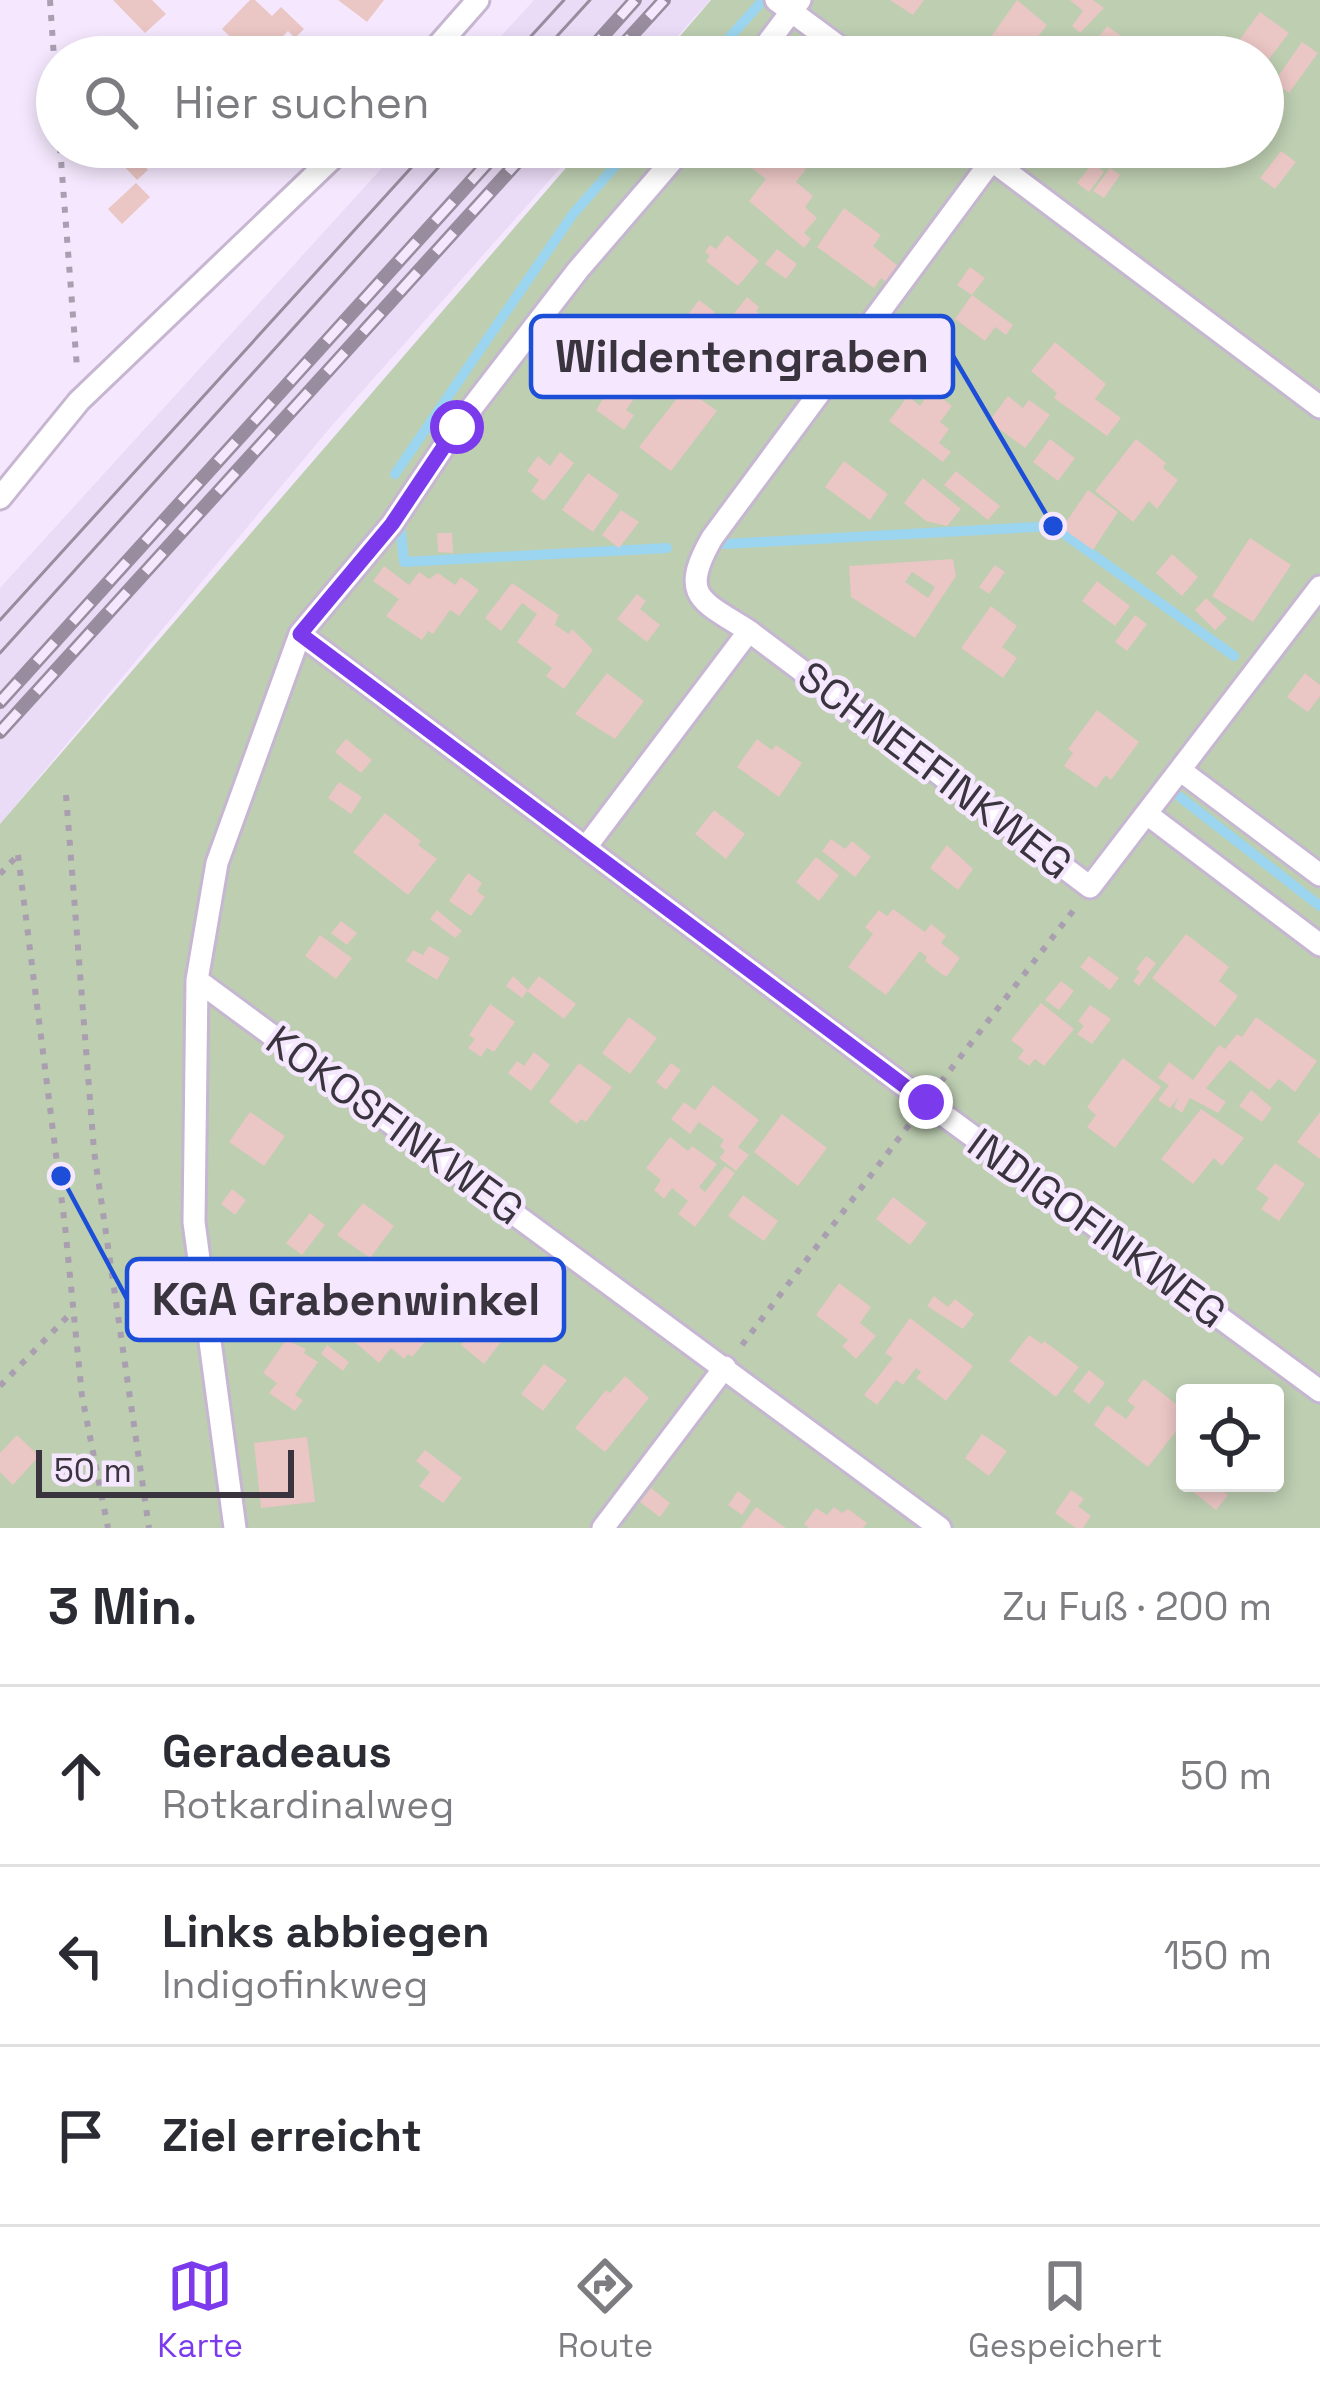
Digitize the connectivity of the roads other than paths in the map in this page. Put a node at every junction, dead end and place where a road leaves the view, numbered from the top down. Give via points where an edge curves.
1 (478, 0) edge
2 (789, 4) edge
3 (446, 36) edge
4 (770, 36) edge
5 (828, 36) edge
6 (322, 168) edge
7 (666, 168) edge
8 (972, 168) edge
9 (1003, 168) edge
10 (1320, 407) edge
11 (0, 499) edge
12 (1320, 586) edge
13 (749, 631) junction
14 (300, 634) junction
15 (1180, 770) junction
16 (1147, 814) junction
17 (586, 848) junction
18 (1320, 875) edge
19 (1320, 945) edge
20 (196, 980) junction
21 (725, 1367) junction
22 (1320, 1391) edge
23 (235, 1528) edge
24 (603, 1528) edge
25 (940, 1528) edge

1 - 3 lane
2 - 4 lane
2 - 5 lane
6 - 11 lane via 79,401
7 - 14 lane via 578,270 392,524
8 - 13 lane, SCHNEEFINKWEG via 693,571 707,604
9 - 10 lane
12 - 15 lane, SCHNEEFINKWEG
13 - 16 lane, SCHNEEFINKWEG via 1090,887
13 - 17 lane
14 - 17 lane, INDIGOFINKWEG
14 - 20 lane via 217,863
15 - 16 lane, SCHNEEFINKWEG
15 - 18 lane
16 - 19 lane
17 - 22 lane, INDIGOFINKWEG
20 - 21 lane, KOKOSFINKWEG
20 - 23 lane via 194,1222
21 - 24 lane
21 - 25 lane, KOKOSFINKWEG

